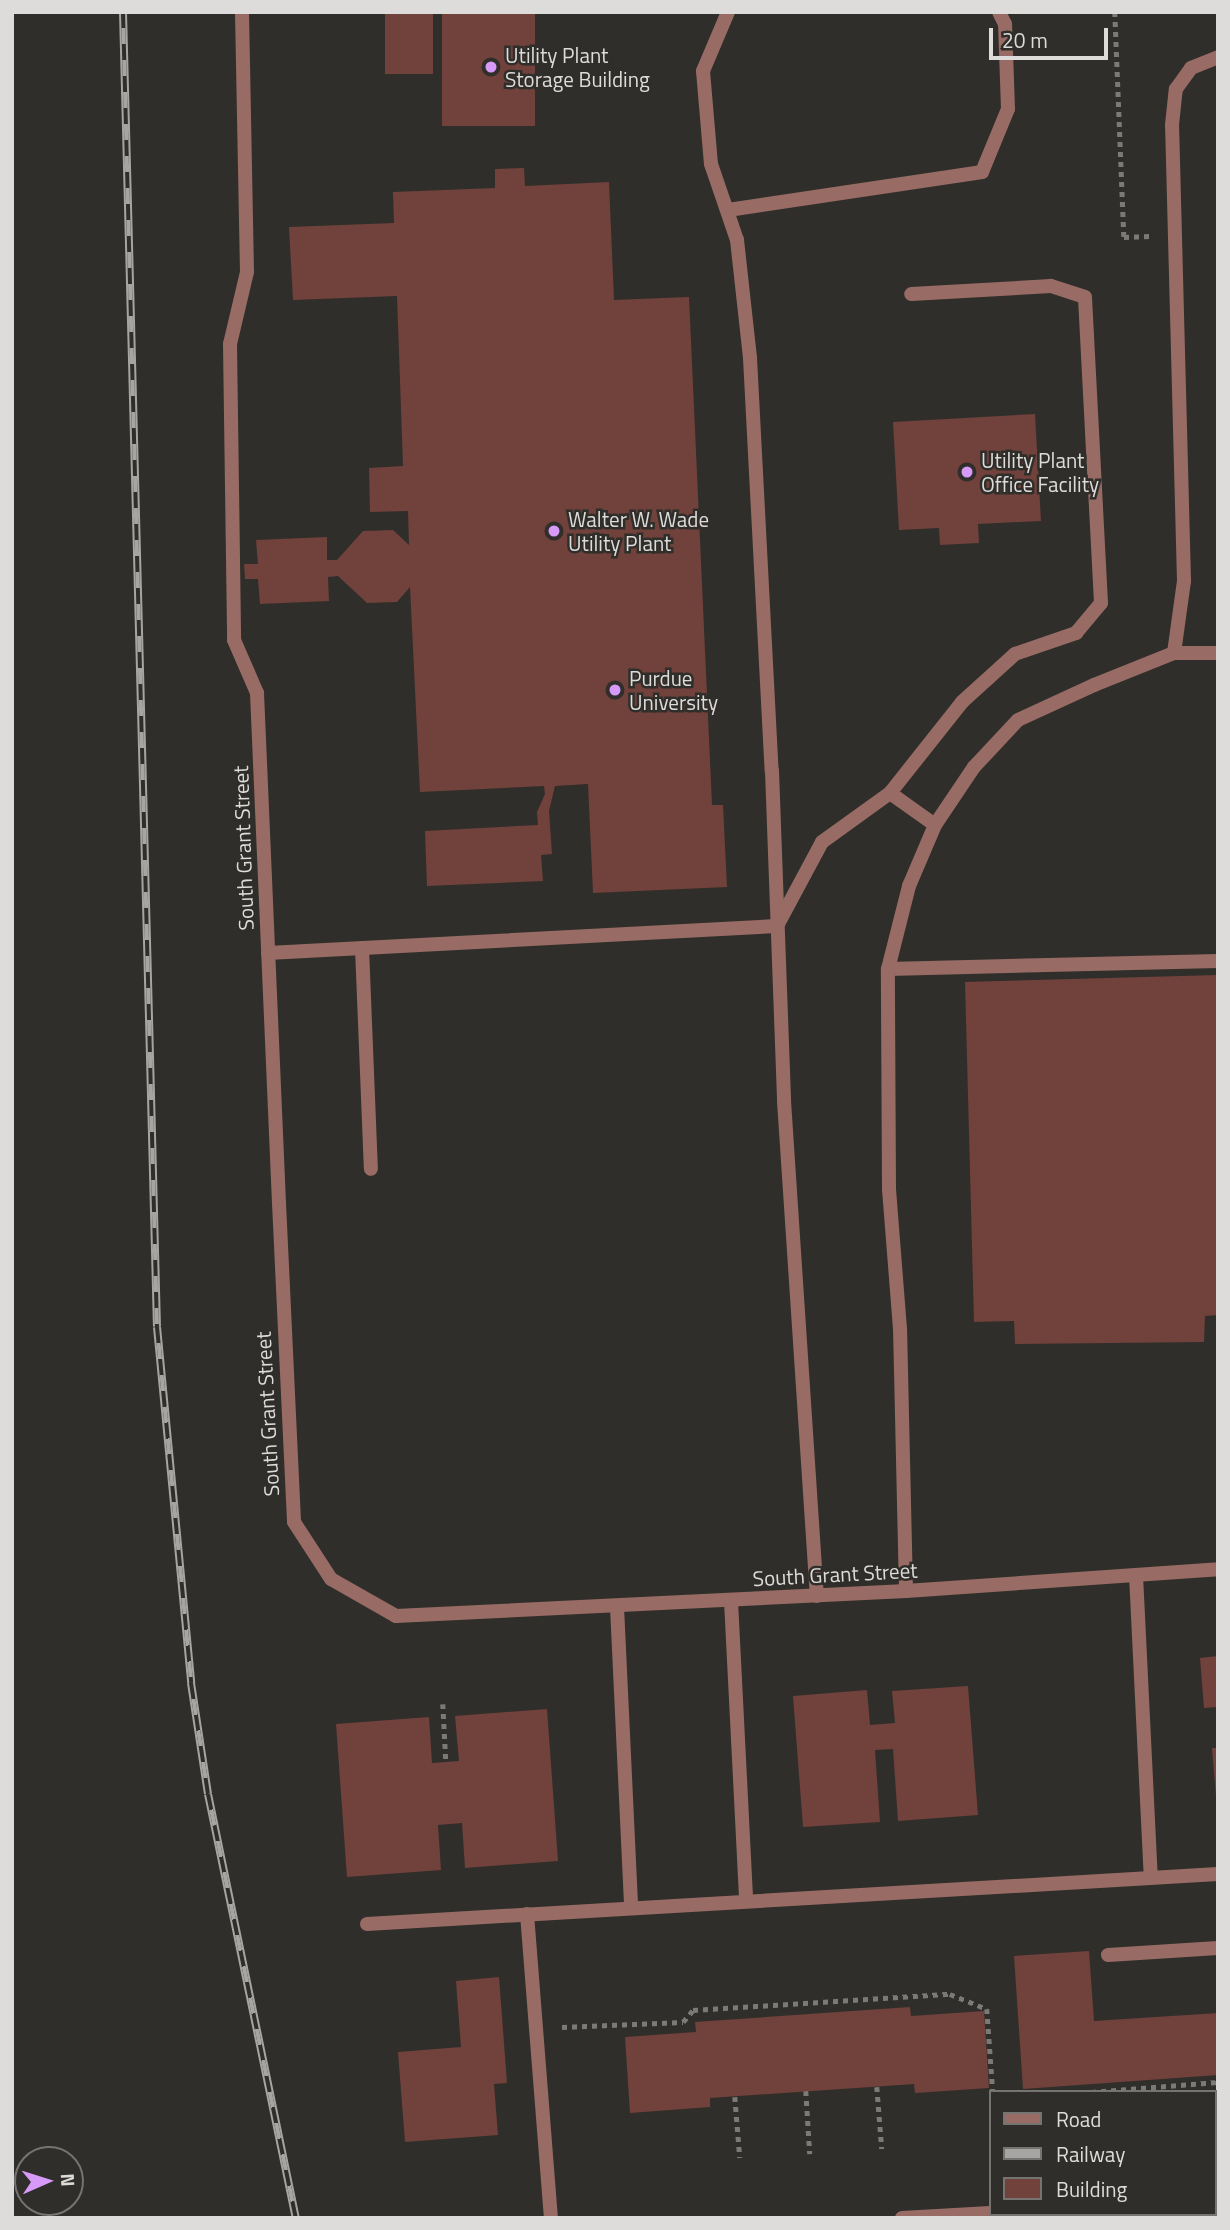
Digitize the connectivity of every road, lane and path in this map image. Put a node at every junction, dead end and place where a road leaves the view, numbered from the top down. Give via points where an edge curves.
1 (242, 12) edge
2 (728, 12) edge
3 (999, 12) edge
4 (1115, 12) edge
5 (1218, 57) edge
6 (728, 210) junction
7 (1160, 235) dead end
8 (911, 295) dead end
9 (1174, 653) junction
10 (1218, 653) edge
11 (890, 793) junction
12 (935, 825) junction
13 (777, 926) junction
14 (362, 948) junction
15 (268, 953) junction
16 (1218, 961) edge
17 (888, 968) junction
18 (371, 1168) dead end
19 (1218, 1569) edge
20 (1136, 1574) junction
21 (906, 1591) junction
22 (817, 1596) junction
23 (731, 1601) junction
24 (617, 1607) junction
25 (443, 1704) dead end
26 (446, 1761) dead end
27 (1218, 1874) edge
28 (1151, 1878) junction
29 (746, 1901) junction
30 (631, 1908) junction
31 (527, 1914) junction
32 (367, 1924) dead end
33 (1218, 1948) edge
34 (1108, 1955) dead end
35 (536, 2029) junction
36 (1218, 2082) edge
37 (877, 2087) dead end
38 (993, 2090) edge
39 (1143, 2090) edge
40 (806, 2091) dead end
41 (735, 2096) dead end
42 (882, 2149) dead end
43 (810, 2154) dead end
44 (740, 2158) dead end
45 (988, 2213) edge
46 (551, 2218) edge
47 (902, 2218) edge

1 - 15 street, South Grant Street via 247,272 230,344 234,640 257,693
2 - 6 street via 703,71 711,164
3 - 6 street via 1005,24 1008,109 982,172
4 - 7 path via 1124,237
5 - 9 street via 1191,68 1176,89 1172,125 1184,580
6 - 13 street via 737,240 750,358
8 - 11 street via 1051,286 1085,297 1101,603 1076,633 1015,654 997,670 962,702
9 - 10 street
9 - 12 street via 1018,720 975,767
11 - 12 street
11 - 13 street via 821,842
12 - 17 street via 909,886
13 - 14 street
13 - 22 street
14 - 15 street
14 - 18 street
15 - 24 street, South Grant Street via 294,1522 331,1579 397,1616
16 - 17 street
17 - 21 street via 889,1190 900,1329
19 - 20 street, South Grant Street
20 - 21 street, South Grant Street
20 - 28 street
21 - 22 street, South Grant Street
22 - 23 street, South Grant Street
23 - 24 street, South Grant Street
23 - 29 street
24 - 30 street
25 - 26 path
27 - 28 street
28 - 29 street
29 - 30 street
30 - 31 street
31 - 32 street
31 - 35 street
33 - 34 street
35 - 38 path via 684,2022 693,2010 950,1994 988,2009
35 - 46 street
36 - 39 path
37 - 42 path
40 - 43 path
41 - 44 path
45 - 47 street

